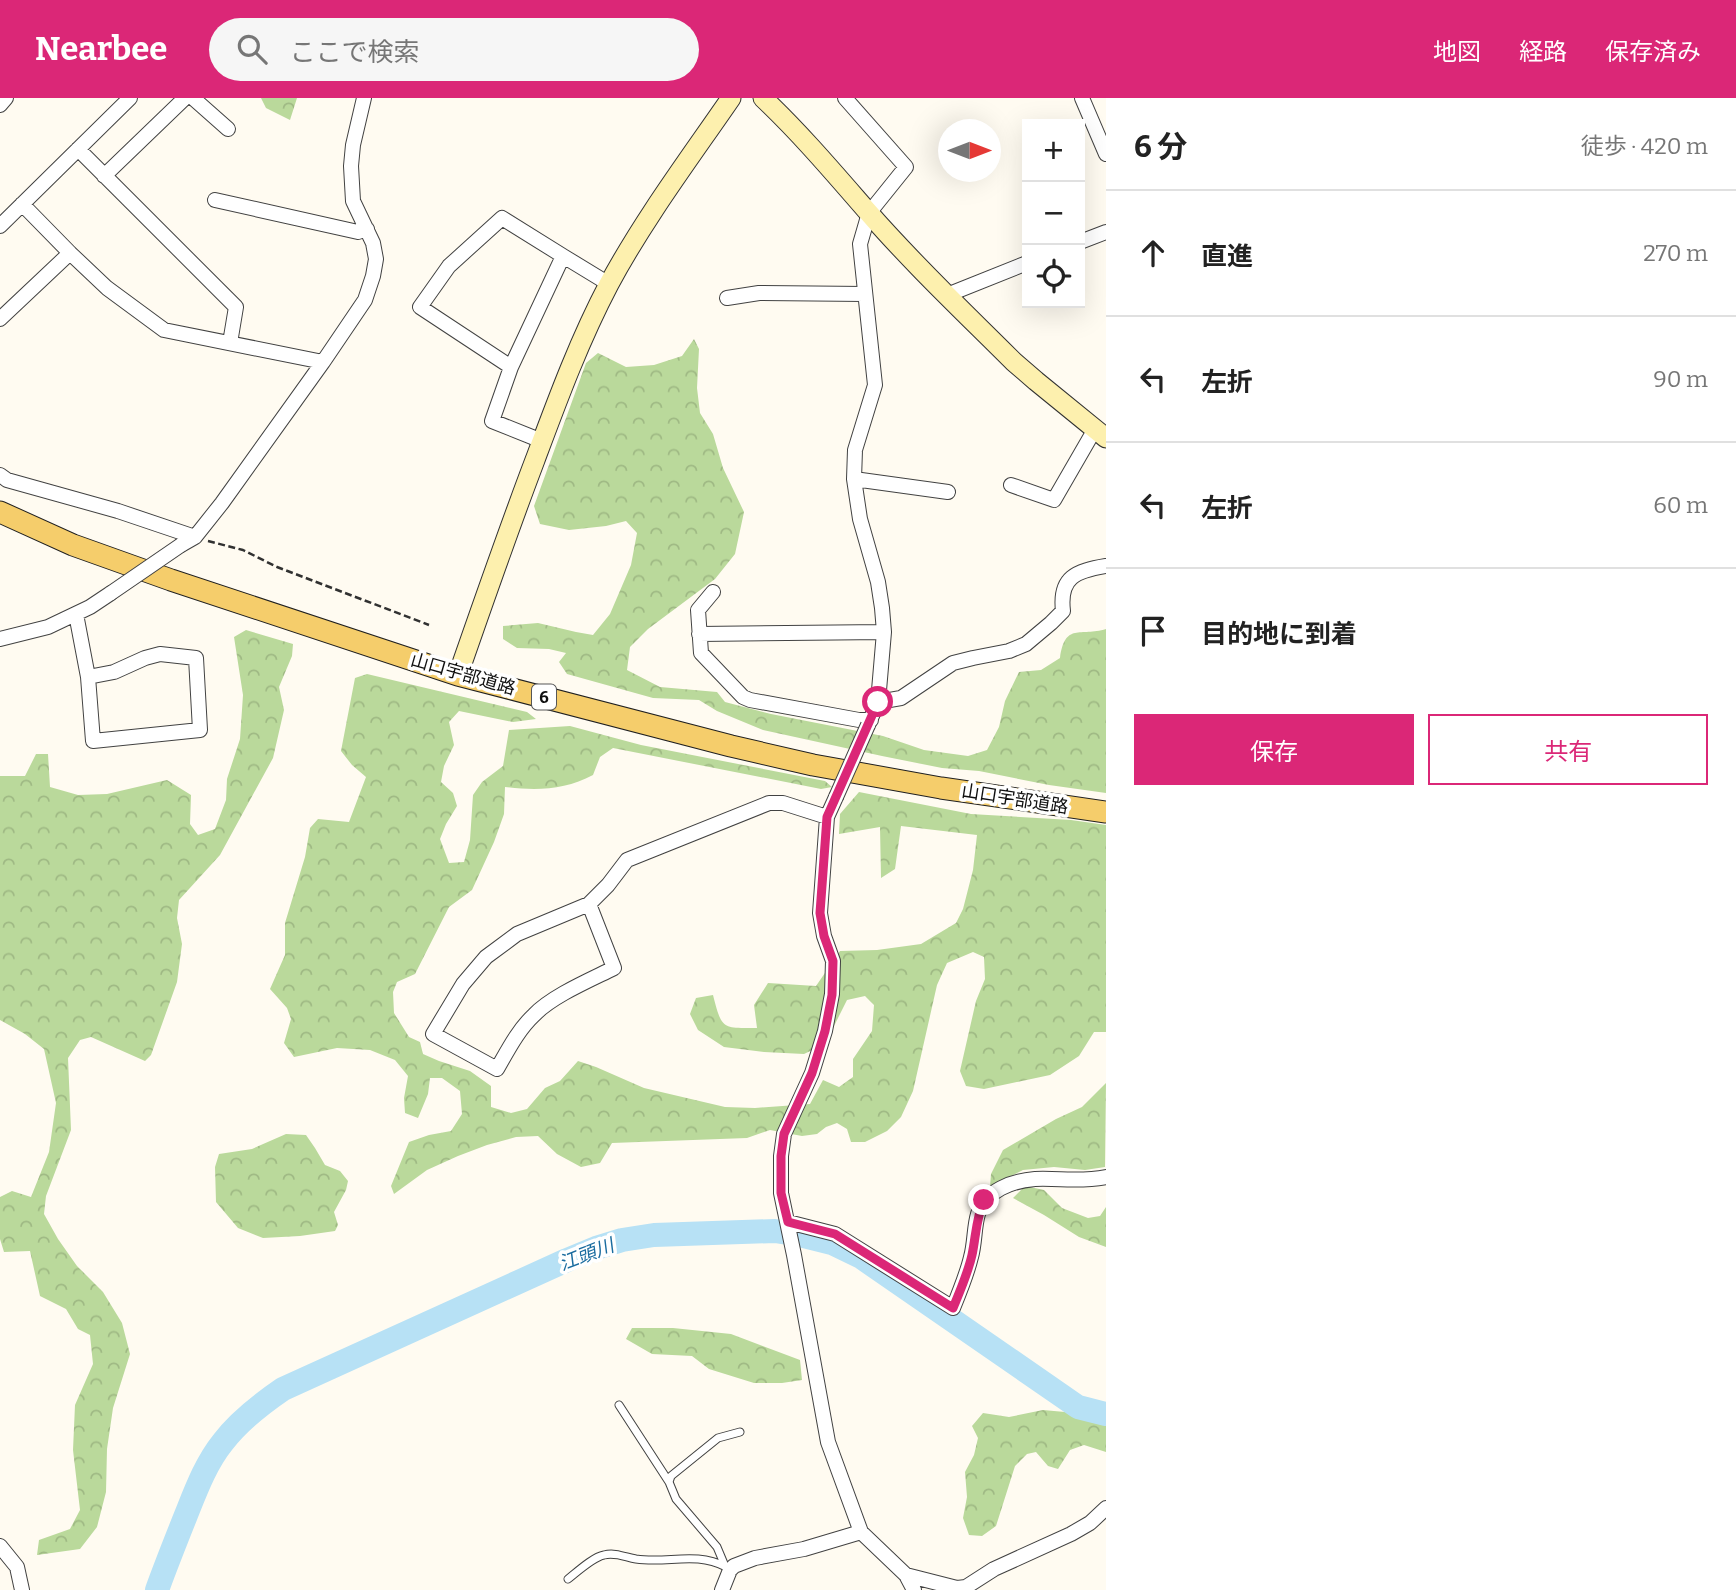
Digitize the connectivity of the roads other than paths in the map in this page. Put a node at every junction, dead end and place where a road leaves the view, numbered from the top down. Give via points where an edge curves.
1 (6, 98) edge
2 (130, 98) edge
3 (185, 98) edge
4 (193, 98) edge
5 (364, 98) edge
6 (731, 98) edge
7 (764, 98) edge
8 (845, 98) edge
9 (1082, 98) edge
10 (0, 105) edge
11 (228, 130) dead end
12 (78, 149) junction
13 (1106, 154) edge
14 (104, 176) junction
15 (215, 200) dead end
16 (22, 204) junction
17 (869, 214) junction
18 (0, 226) edge
19 (367, 229) junction
20 (1106, 232) edge
21 (1085, 240) edge
22 (70, 253) junction
23 (563, 257) junction
24 (1022, 265) edge
25 (609, 284) junction
26 (865, 294) junction
27 (947, 295) junction
28 (727, 298) dead end
29 (0, 319) edge
30 (230, 344) junction
31 (323, 362) junction
32 (511, 367) junction
33 (1100, 433) edge
34 (542, 441) junction
35 (0, 475) edge
36 (854, 479) junction
37 (1011, 485) dead end
38 (948, 492) dead end
39 (0, 512) edge
40 (195, 537) junction
41 (1106, 566) edge
42 (713, 592) dead end
43 (76, 614) junction
44 (884, 632) junction
45 (699, 634) junction
46 (0, 639) edge
47 (458, 674) junction
48 (88, 677) junction
49 (878, 702) junction
50 (870, 723) junction
51 (1106, 812) edge
52 (827, 817) junction
53 (589, 904) junction
54 (1106, 1178) edge
55 (789, 1230) junction
56 (619, 1405) dead end
57 (740, 1432) dead end
58 (669, 1482) junction
59 (1106, 1508) edge
60 (861, 1532) junction
61 (0, 1546) edge
62 (727, 1568) junction
63 (906, 1575) junction
64 (568, 1579) dead end
65 (966, 1589) edge
66 (22, 1590) edge
67 (722, 1590) edge
68 (914, 1590) edge

1 - 10 street
2 - 12 street
3 - 14 street
4 - 11 street
5 - 19 street via 353,145 351,186
6 - 25 street via 648,218
7 - 17 street
8 - 17 street via 906,167
9 - 13 street
12 - 14 street
12 - 16 street
14 - 30 street via 236,307
15 - 19 street via 358,232
16 - 18 street
16 - 22 street
17 - 26 street via 860,244
17 - 27 street
19 - 31 street via 376,260 373,276 357,314
20 - 21 street
22 - 29 street
22 - 30 street via 107,288 164,330
23 - 25 street
23 - 32 street
23 - 32 street via 502,218 449,265 420,307
24 - 27 street
25 - 34 street
26 - 28 street via 759,293
26 - 36 street via 874,385 855,450
27 - 33 street via 1021,369
30 - 31 street
31 - 40 street
32 - 34 street via 492,421
33 - 37 street via 1054,500
34 - 47 street
35 - 40 street
36 - 38 street
36 - 44 street via 878,582
39 - 47 main road, 山口宇部道路 / 6 via 73,545 171,580
40 - 43 street, bridge
41 - 49 street via 1076,573 1067,581 1061,598 1063,611 1026,644 953,663 901,698
42 - 45 street via 698,610
43 - 46 street via 48,627
43 - 48 street
44 - 45 street
44 - 49 street
45 - 50 street via 701,653 743,697
47 - 51 main road, 山口宇部道路 / 6 via 813,765
48 - 48 street via 114,673 160,654 196,658 200,730 93,741
49 - 50 street
50 - 52 street, bridge
52 - 53 street via 769,803 627,860
52 - 55 street via 820,913 833,961 832,995 812,1073 784,1134 781,1193
53 - 53 street via 517,934 486,957 463,984 433,1034 496,1069 535,1013 614,968
54 - 55 street via 1034,1179 1012,1183 984,1200 972,1255 953,1308 835,1234
55 - 60 street via 828,1442
56 - 58 lane
57 - 58 lane via 718,1438
58 - 62 lane via 676,1499 717,1547
59 - 65 street via 1071,1534 994,1569
60 - 62 street
60 - 63 street
61 - 66 street via 17,1567
62 - 64 lane via 696,1558 636,1559 610,1554 600,1555
62 - 67 street
63 - 65 street
63 - 68 street

